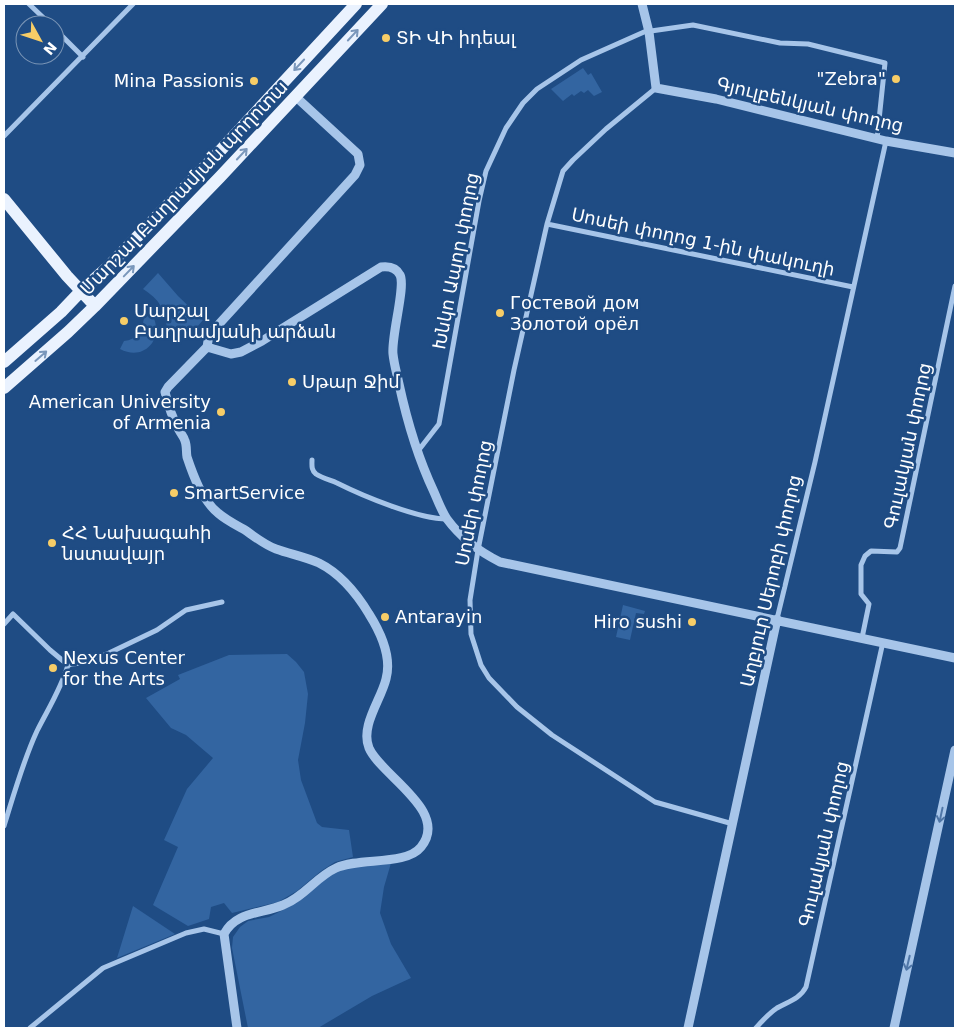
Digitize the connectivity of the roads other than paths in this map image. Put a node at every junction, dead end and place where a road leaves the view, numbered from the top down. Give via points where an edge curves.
1 (29, 4) edge
2 (133, 4) edge
3 (356, 4) edge
4 (382, 4) edge
5 (642, 4) edge
6 (41, 15) edge
7 (649, 32) junction
8 (65, 39) edge
9 (83, 57) junction
10 (656, 88) junction
11 (296, 97) junction
12 (4, 136) edge
13 (882, 140) junction
14 (955, 153) edge
15 (4, 191) edge
16 (4, 200) edge
17 (547, 224) junction
18 (955, 286) edge
19 (853, 287) junction
20 (83, 289) junction
21 (95, 306) junction
22 (207, 347) junction
23 (4, 362) edge
24 (4, 388) edge
25 (418, 451) junction
26 (312, 460) dead end
27 (447, 519) junction
28 (478, 550) junction
29 (222, 602) dead end
30 (777, 619) junction
31 (4, 624) edge
32 (862, 638) junction
33 (883, 642) junction
34 (955, 658) edge
35 (68, 665) junction
36 (955, 750) edge
37 (733, 824) junction
38 (4, 826) edge
39 (224, 934) junction
40 (30, 1028) edge
41 (237, 1028) edge
42 (688, 1028) edge
43 (756, 1028) edge
44 (894, 1028) edge

1 - 6 street
2 - 9 street
3 -> 20 main road, Մարշալ Բաղրամյան պողոտա via 109,266
11 -> 4 main road, Մարշալ Բաղրամյան պողոտա
5 - 7 street
7 - 10 street
7 - 13 street, Խնկո Ապոր փողոց via 693,26 780,43 808,44 886,63
7 - 25 street, Խնկո Ապոր փողոց via 581,60 536,88 506,128 486,171 481,193 439,424
8 - 9 street
9 - 12 street
10 - 13 street, Գյուլբենկյան փողոց via 716,99
10 - 17 street, Սոսեի փողոց via 568,165
21 -> 11 main road, Մարշալ Բաղրամյան պողոտա
11 - 22 street via 358,154 360,165 355,175 208,336
13 - 14 street, Գյուլբենկյան փողոց
13 - 19 street, Աղբյուր Սերոբի փողոց
15 - 20 main road
16 - 20 main road
17 - 19 street, Սոսեի փողոց 1-ին փակուղի
17 - 28 street, Սոսեի փողոց
18 - 32 street, Գուլակյան փողոց via 900,548 892,553 871,551 861,566 862,594 869,604
19 - 30 street, Աղբյուր Սերոբի փողոց
20 - 21 main road
20 - 23 main road, Մարշալ Բաղրամյան պողոտա
24 -> 21 main road, Մարշալ Բաղրամյան պողոտա
22 - 25 street via 231,354 241,352 381,267 389,266 401,276 393,354
22 - 39 street via 165,392 203,495 217,513 274,548 319,563 356,594 386,649 386,678 367,730 368,747 375,760 413,797 426,816 429,831 421,847 410,854 336,867 286,904 235,920
25 - 27 street
26 - 27 street via 314,473 348,488 406,510
27 - 28 street
28 - 30 street via 500,562
28 - 37 street, Սոսեի փողոց via 470,600 471,634 481,665 502,693 552,735 645,796 668,806
29 - 35 street via 186,610 157,630 109,653
30 - 32 street
30 - 37 street, Աղբյուր Սերոբի փողոց
31 - 35 street via 13,614
32 - 33 street
33 - 34 street
33 - 43 street, Գուլակյան փողոց via 806,987 802,994 765,1017
35 - 38 street via 23,766
36 -> 44 street
37 - 42 street, Աղբյուր Սերոբի փողոց
39 - 40 street via 204,929 186,933 103,968
39 - 41 street

